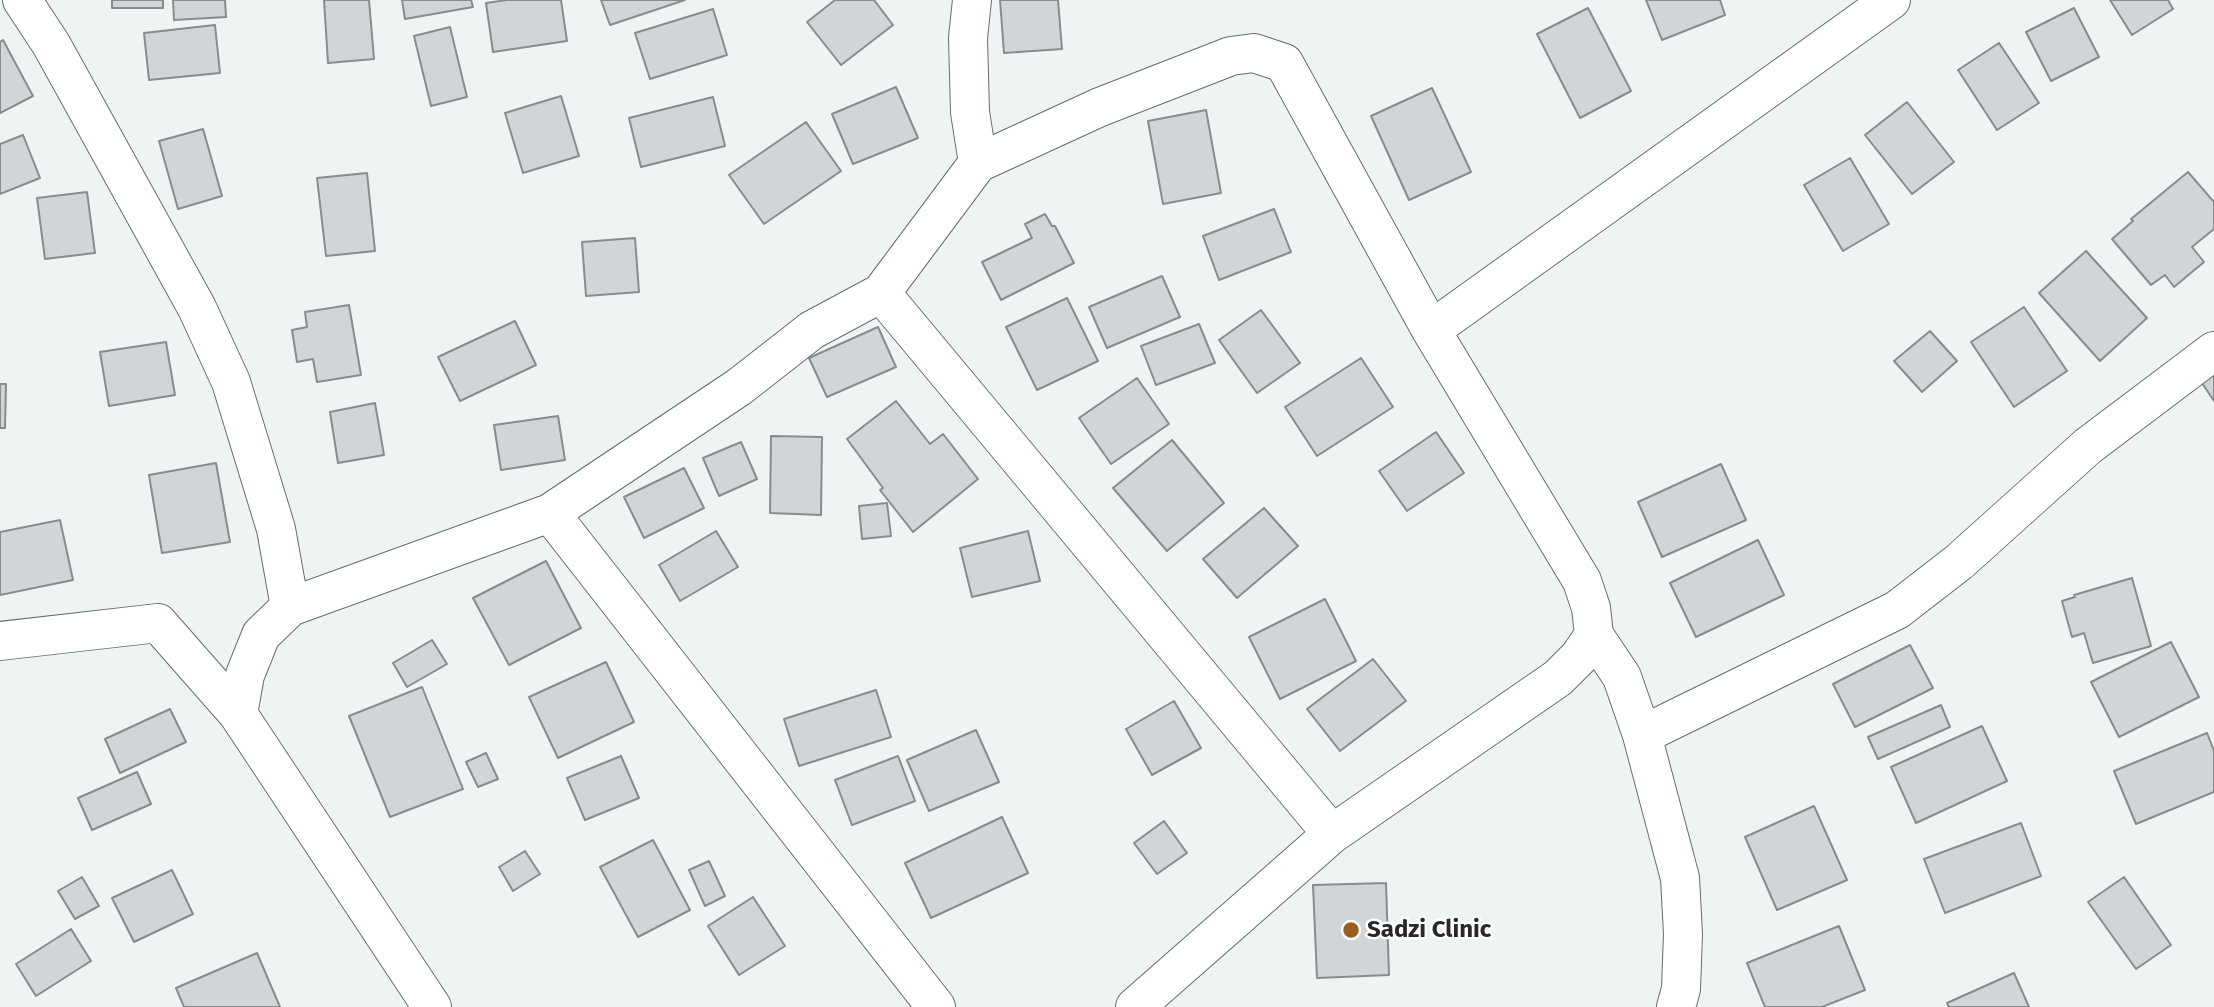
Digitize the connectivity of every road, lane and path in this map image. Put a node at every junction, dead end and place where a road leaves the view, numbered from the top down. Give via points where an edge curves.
1 (22, 0) edge
2 (972, 0) edge
3 (1891, 0) edge
4 (978, 163) junction
5 (881, 293) junction
6 (1431, 330) junction
7 (2214, 351) edge
8 (550, 513) junction
9 (290, 607) junction
10 (1594, 635) junction
11 (0, 641) edge
12 (238, 713) junction
13 (1642, 735) junction
14 (1332, 834) junction
15 (432, 1007) edge
16 (936, 1007) edge
17 (1135, 1007) edge
18 (1676, 1007) edge

1 - 9 street via 197,308 231,382 276,529
2 - 4 street via 970,112
3 - 6 street
4 - 5 street
4 - 6 street via 1100,107 1231,56 1254,53 1284,63
5 - 8 street via 812,330 739,387
5 - 14 street
6 - 10 street via 1582,581
7 - 13 street via 2088,446 1959,562 1897,610
8 - 9 street
8 - 16 street
9 - 12 street via 261,635
10 - 13 street via 1622,677
10 - 14 street via 1558,678
11 - 12 street via 158,623
12 - 15 street
13 - 18 street via 1680,878 1683,934
14 - 17 street

